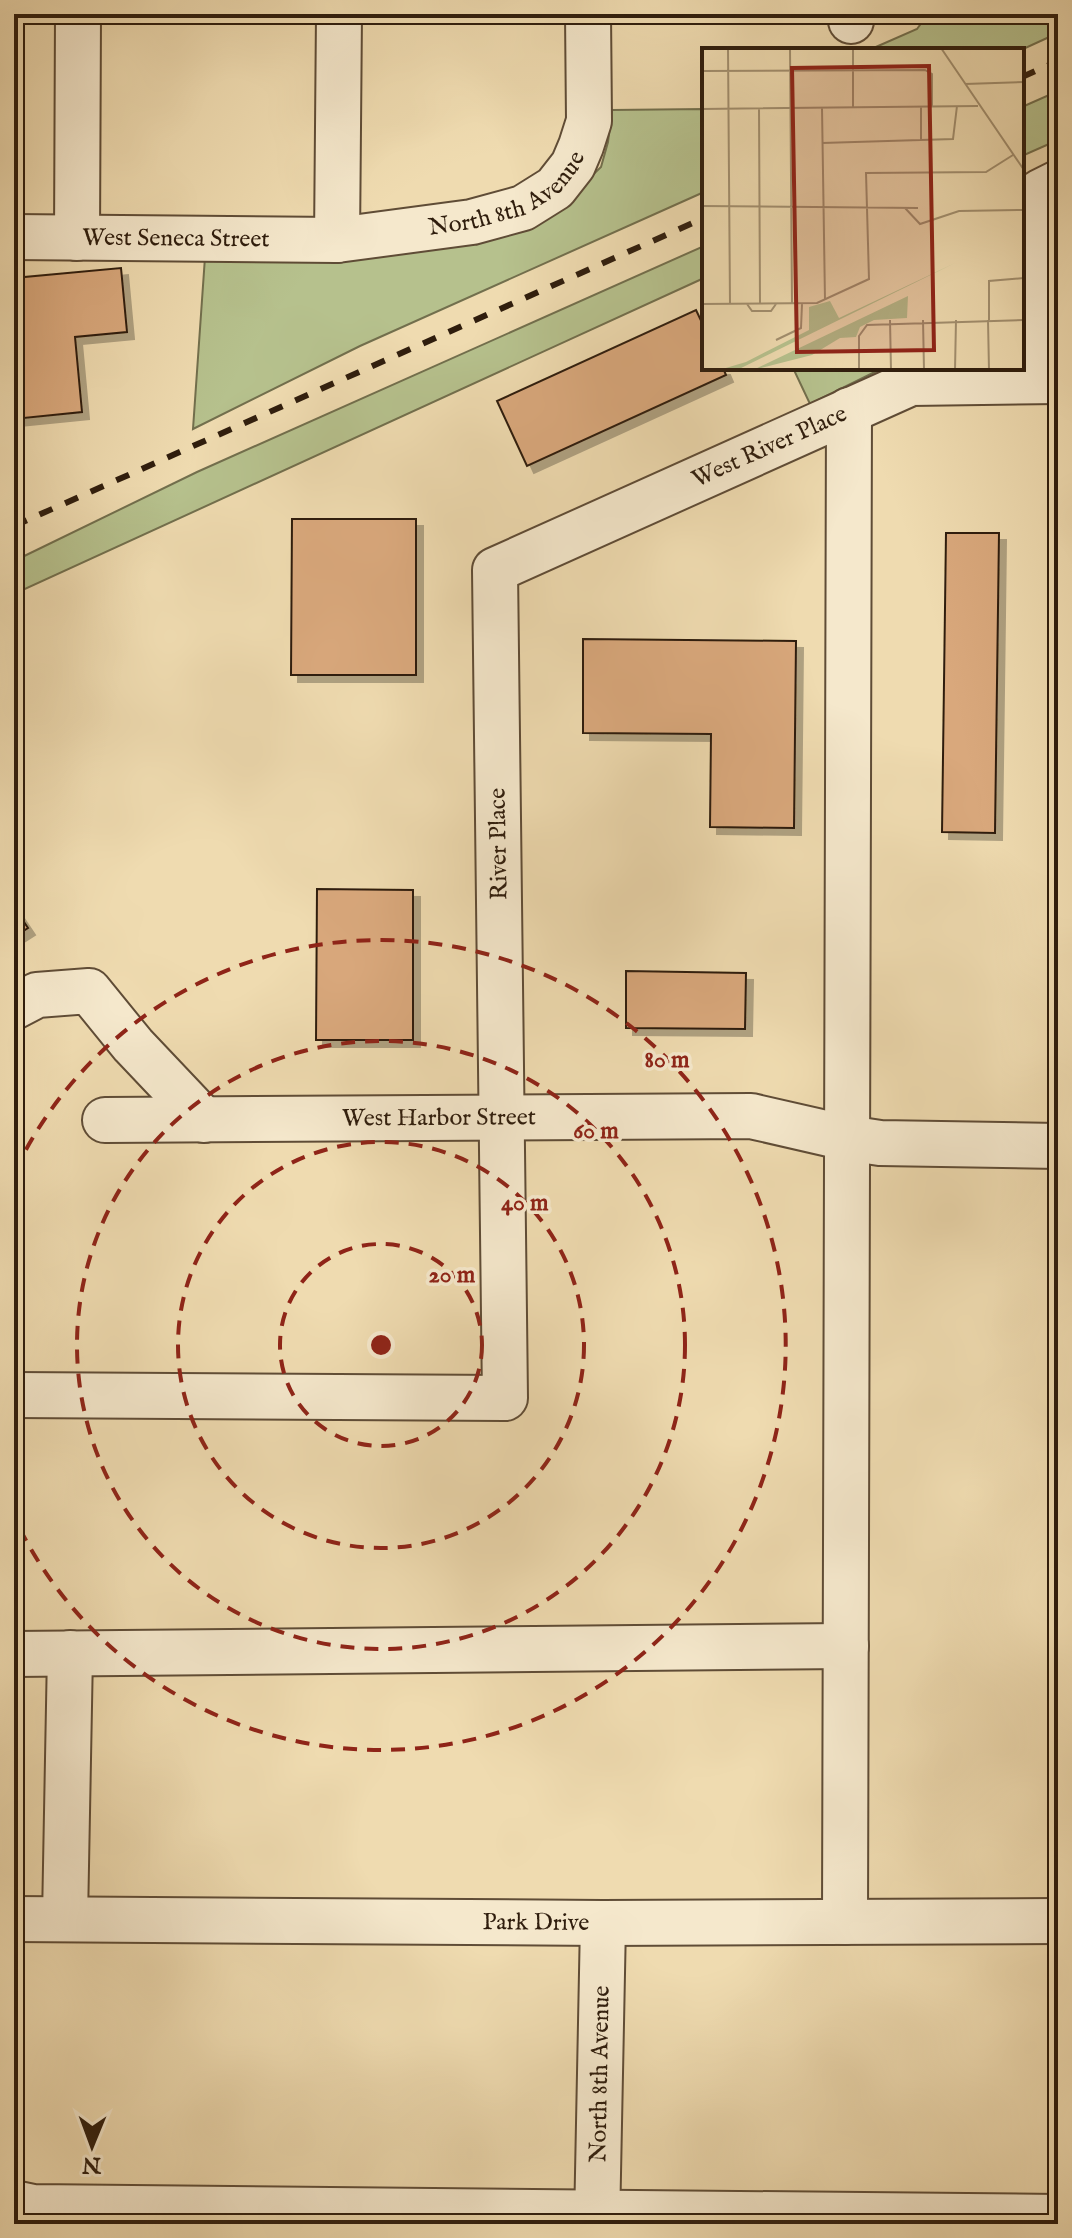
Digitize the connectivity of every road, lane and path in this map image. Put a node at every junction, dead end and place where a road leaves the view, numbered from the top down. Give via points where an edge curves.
1 (78, 14) edge
2 (339, 14) edge
3 (588, 14) edge
4 (1058, 183) edge
5 (14, 237) edge
6 (77, 238) junction
7 (337, 240) junction
8 (1043, 381) edge
9 (849, 410) junction
10 (495, 570) joint
11 (14, 1007) edge
12 (502, 1119) junction
13 (105, 1120) dead end
14 (204, 1120) junction
15 (847, 1138) junction
16 (1058, 1146) edge
17 (14, 1395) edge
18 (846, 1646) junction
19 (70, 1653) junction
20 (14, 1654) edge
21 (14, 1919) edge
22 (65, 1919) junction
23 (1058, 1921) edge
24 (845, 1922) junction
25 (603, 1923) junction
26 (14, 2203) edge
27 (344, 2217) edge
28 (1058, 2217) edge
29 (597, 2218) edge
30 (842, 2219) edge

1 - 6 street
2 - 7 street
3 - 7 street, North 8th Avenue via 589,121 573,165 555,188 523,208 472,222
4 - 8 street via 1040,192
5 - 6 street, West Seneca Street
6 - 7 street, West Seneca Street
8 - 9 street, West River Place via 911,383
9 - 10 street, West River Place
9 - 15 street
10 - 12 street, River Place
11 - 14 street via 37,995 89,991
12 - 14 street, West Harbor Street
12 - 15 street, West Harbor Street via 751,1116
12 - 17 street, River Place via 505,1398
13 - 14 street, West Harbor Street
15 - 16 street, West Harbor Street
15 - 18 street
18 - 19 street
18 - 24 street
19 - 20 street
19 - 22 street
21 - 22 street, Park Drive
22 - 25 street, Park Drive
23 - 24 street, Park Drive
24 - 25 street, Park Drive
25 - 29 street, North 8th Avenue
26 - 27 street
27 - 29 street
28 - 30 street
29 - 30 street

